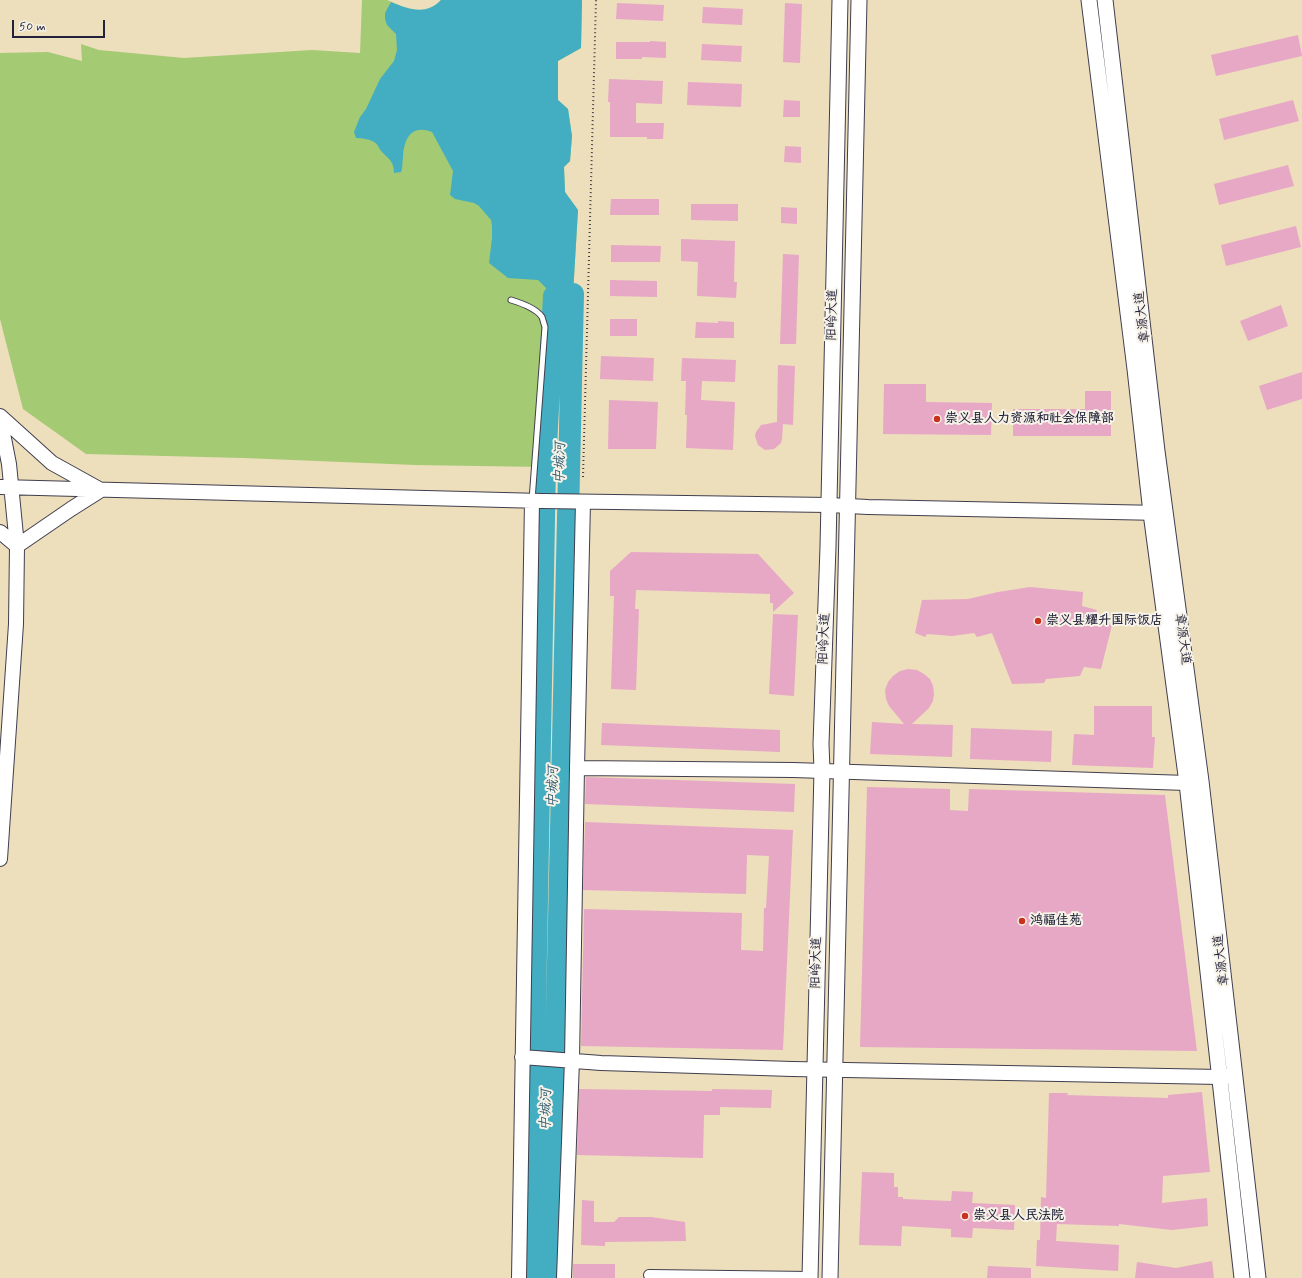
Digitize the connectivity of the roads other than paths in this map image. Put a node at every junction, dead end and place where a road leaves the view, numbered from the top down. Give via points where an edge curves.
1 (840, 0) edge
2 (858, 0) edge
3 (1089, 0) edge
4 (1105, 0) edge
5 (511, 300) dead end
6 (0, 417) edge
7 (6, 487) edge
8 (101, 490) junction
9 (537, 501) junction
10 (578, 502) junction
11 (829, 505) junction
12 (847, 506) junction
13 (1158, 513) junction
14 (0, 532) edge
15 (17, 546) junction
16 (577, 768) junction
17 (822, 770) junction
18 (842, 771) junction
19 (1194, 782) junction
20 (0, 859) edge
21 (527, 1058) junction
22 (565, 1059) junction
23 (815, 1069) junction
24 (834, 1070) junction
25 (1228, 1076) junction
26 (649, 1275) dead end
27 (810, 1277) edge
28 (519, 1278) edge
29 (564, 1278) edge
30 (830, 1278) edge
31 (1242, 1278) edge
32 (1258, 1278) edge

1 - 11 main road, 阳岭大道
2 - 12 main road, 阳岭大道
3 - 13 main road, 章源大道 via 1135,369
4 - 13 main road, 章源大道
5 - 9 lane via 525,304 533,310 541,317 545,327
6 - 7 street via 9,464
6 - 8 street via 52,463
7 - 8 street
7 - 15 street
8 - 9 street
8 - 15 street
9 - 10 street
9 - 21 street
10 - 11 street
10 - 16 street
11 - 12 street
11 - 17 main road, 阳岭大道
12 - 13 street
12 - 18 main road, 阳岭大道
13 - 19 main road, 章源大道
14 - 15 street
15 - 20 street via 16,624
16 - 17 street
16 - 22 street
17 - 18 street
17 - 23 main road, 阳岭大道
18 - 19 street
18 - 24 main road, 阳岭大道
19 - 25 main road, 章源大道
21 - 22 street
21 - 28 street
22 - 23 street via 609,1063
22 - 29 street
23 - 24 street
23 - 27 main road, 阳岭大道
24 - 25 street
24 - 30 main road, 阳岭大道
25 - 31 main road, 章源大道
25 - 32 main road, 章源大道
26 - 27 street

